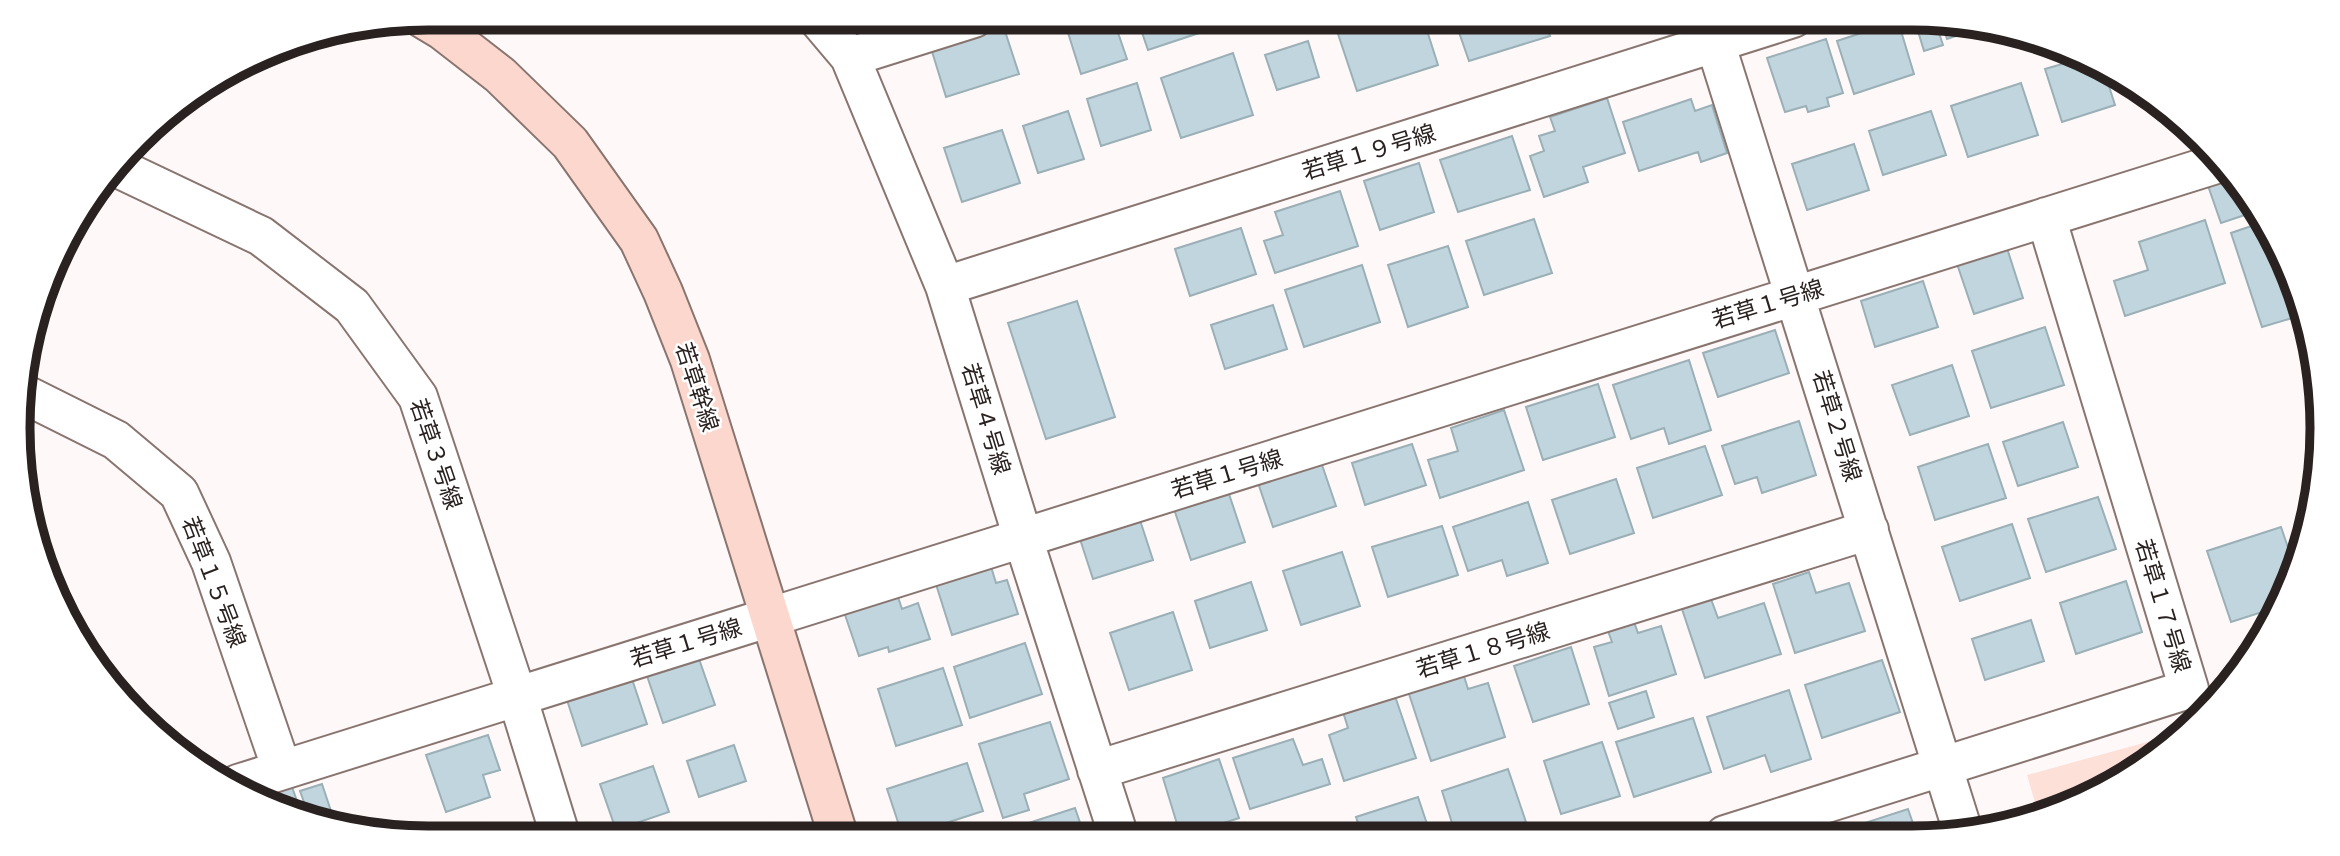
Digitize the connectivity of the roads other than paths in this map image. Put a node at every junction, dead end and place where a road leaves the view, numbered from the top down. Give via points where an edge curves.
1 (442, 30) edge
2 (827, 30) edge
3 (936, 30) edge
4 (1711, 30) edge
5 (850, 57) junction
6 (2211, 165) edge
7 (124, 171) edge
8 (2046, 217) junction
9 (945, 285) junction
10 (1796, 295) junction
11 (31, 398) edge
12 (1869, 530) junction
13 (1023, 538) junction
14 (770, 617) junction
15 (517, 696) junction
16 (1942, 767) junction
17 (282, 770) junction
18 (1097, 770) junction
19 (245, 781) edge
20 (1960, 823) edge
21 (557, 826) edge
22 (835, 826) edge
23 (1115, 826) edge
24 (1754, 826) edge

1 - 14 street, 若草幹線 via 500,75 570,143 639,240 690,360
2 - 5 street, 若草４号線
3 - 5 street
4 - 9 street, 若草１９号線
4 - 10 street, 若草２号線
5 - 9 street, 若草４号線
6 - 8 street, 若草１号線
7 - 15 street, 若草３号線 via 261,236 352,306 418,397
8 - 10 street, 若草１号線
8 - 16 street, 若草１７号線 via 2189,689
9 - 13 street, 若草４号線
10 - 12 street, 若草２号線
10 - 13 street, 若草１号線
11 - 17 street, 若草１５号線 via 116,440 179,494 211,562
12 - 16 street, 若草２号線
12 - 18 street, 若草１８号線
13 - 14 street, 若草１号線
13 - 18 street, 若草４号線
14 - 15 street, 若草１号線
14 - 22 street, 若草幹線
15 - 17 street, 若草１号線
15 - 21 street, 若草３号線
16 - 20 street, 若草２号線
16 - 24 street, 若草１７号線
17 - 19 street, 若草１号線
18 - 23 street, 若草４号線

